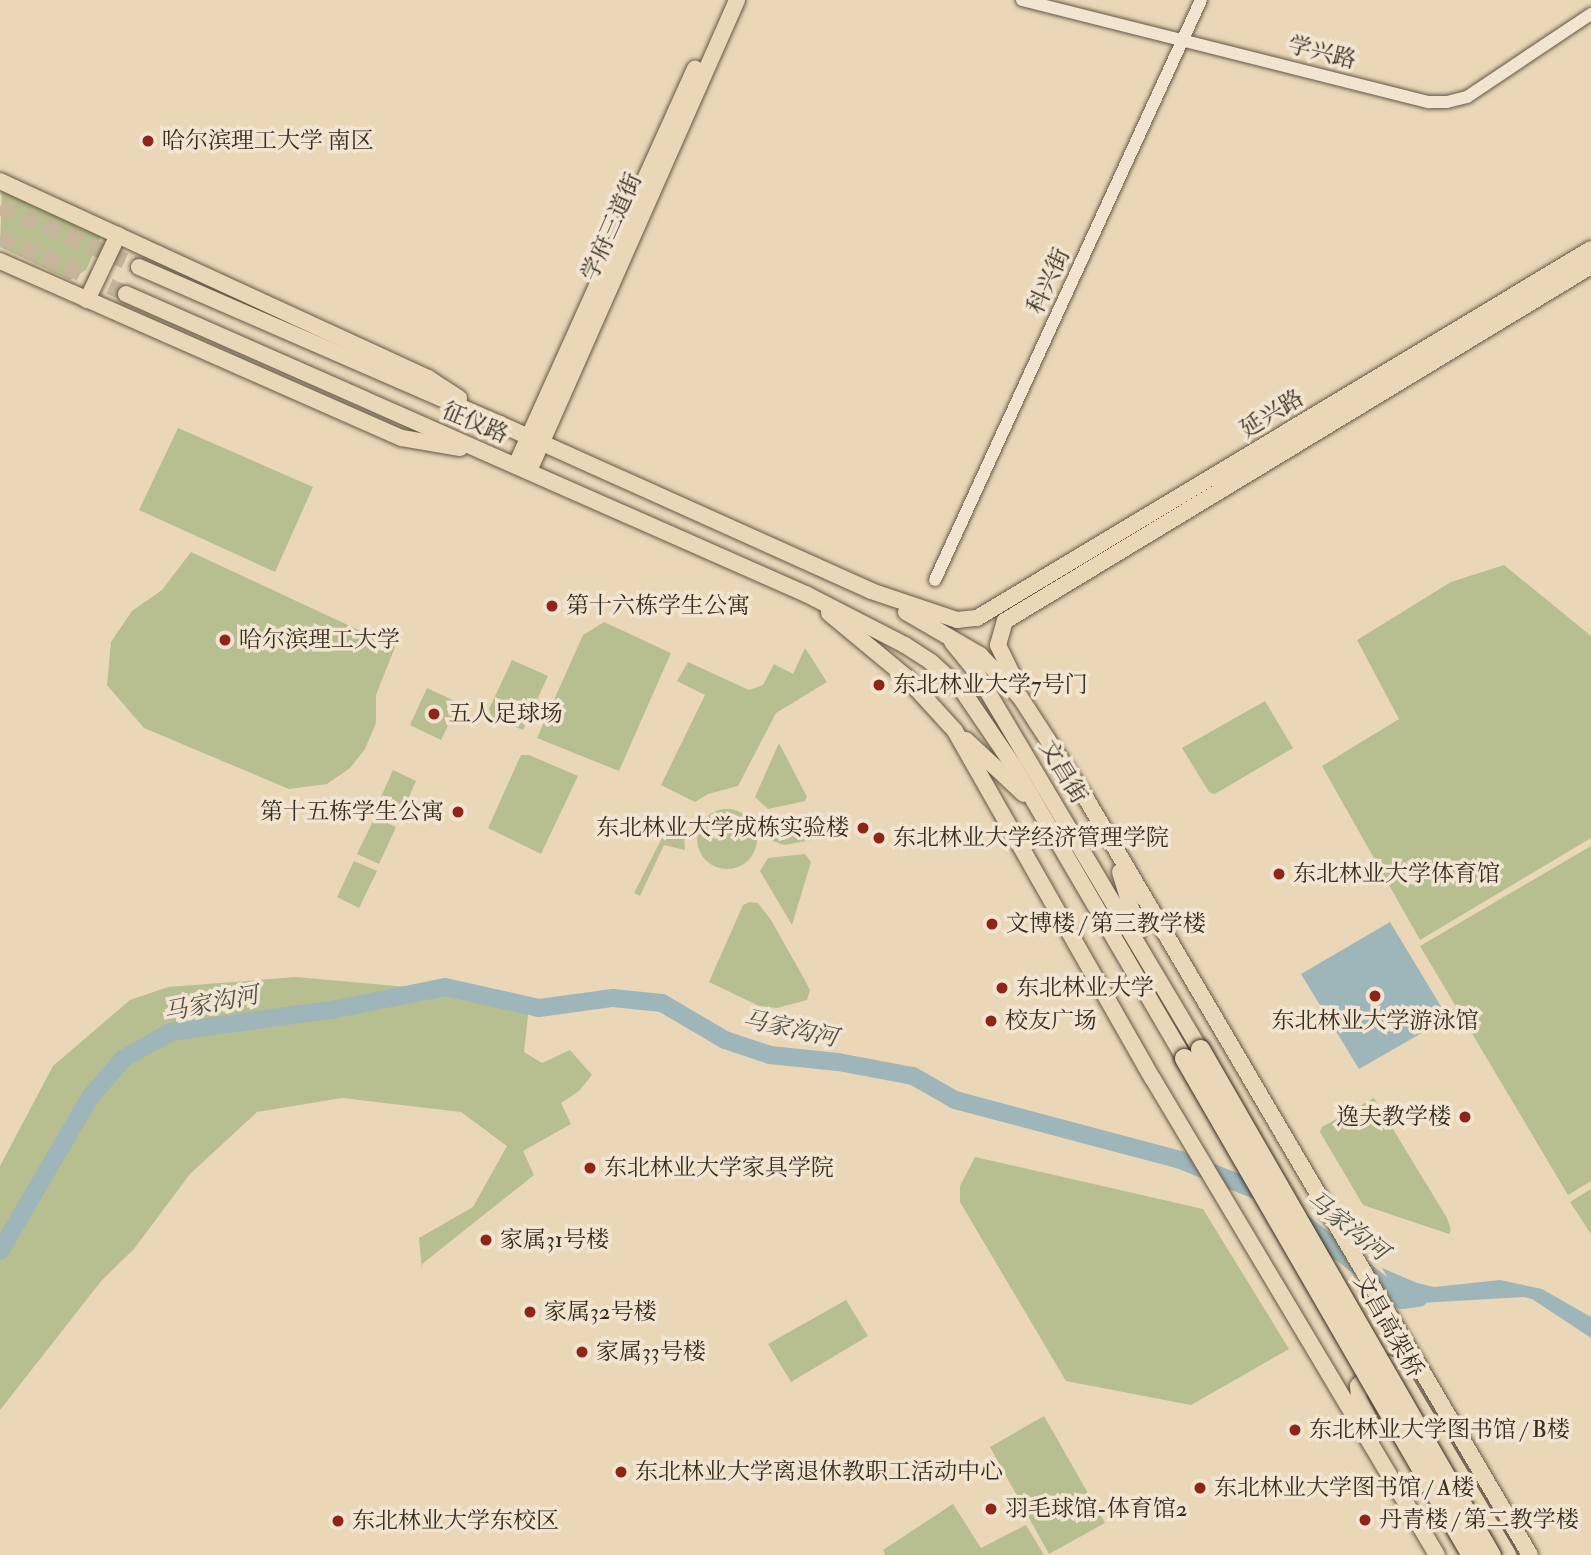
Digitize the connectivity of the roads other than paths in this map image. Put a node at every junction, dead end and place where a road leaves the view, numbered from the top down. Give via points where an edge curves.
1 (726, 0) edge
2 (737, 0) edge
3 (1022, 0) edge
4 (1201, 0) edge
5 (1591, 14) edge
6 (1183, 41) junction
7 (0, 181) edge
8 (118, 235) junction
9 (1591, 249) edge
10 (0, 261) edge
11 (1591, 266) edge
12 (139, 267) tunnel mouth
13 (126, 294) tunnel mouth
14 (87, 300) junction
15 (500, 424) junction
16 (535, 441) junction
17 (486, 453) junction
18 (522, 468) junction
19 (935, 580) dead end
20 (870, 591) junction
21 (806, 594) junction
22 (942, 633) junction
23 (956, 732) junction
24 (1075, 782) junction
25 (1035, 805) junction
26 (1114, 849) junction
27 (1159, 978) junction
28 (1192, 1054) junction
29 (1436, 1552) edge
30 (1471, 1555) edge
31 (1491, 1555) edge
32 (1508, 1555) edge
33 (1530, 1555) edge

1 - 16 main road, 学府三道街
2 - 16 main road, 学府三道街
3 - 6 street, 学兴路
4 - 6 street, 科兴街
5 - 6 street, 学兴路 via 1466,97 1447,102 1429,102
6 - 19 street, 科兴街
7 - 8 main road
8 - 14 main road
8 - 15 main road via 428,378
9 - 20 main road, 延兴路 via 977,618 948,618
10 - 14 main road
11 - 24 main road, 延兴路 via 1005,621 999,636 1000,654
12 - 15 main road
13 - 17 main road, 征仪路
14 - 17 main road via 402,438
15 - 16 main road
16 - 18 main road, 学府三道街
16 - 20 main road
17 - 18 main road, 征仪路
18 - 21 main road, 征仪路
20 - 22 main road
21 - 23 main road via 905,676
21 - 25 main road, 文昌街 via 905,645 948,675 977,709
22 - 24 main road via 972,650 1020,696
22 - 27 main road, 文昌街 via 976,672
23 - 25 main road
23 - 29 main road via 1153,1079
24 - 26 main road
25 - 28 main road, 文昌街
26 - 27 main road via 1142,943
26 - 33 main road
27 - 28 main road, 文昌街
28 - 30 highway, 文昌高架桥, bridge
28 - 31 highway, 文昌高架桥, bridge
29 - 32 main road via 1417,1500 1357,1393 1365,1376 1383,1365 1396,1366 1406,1380

